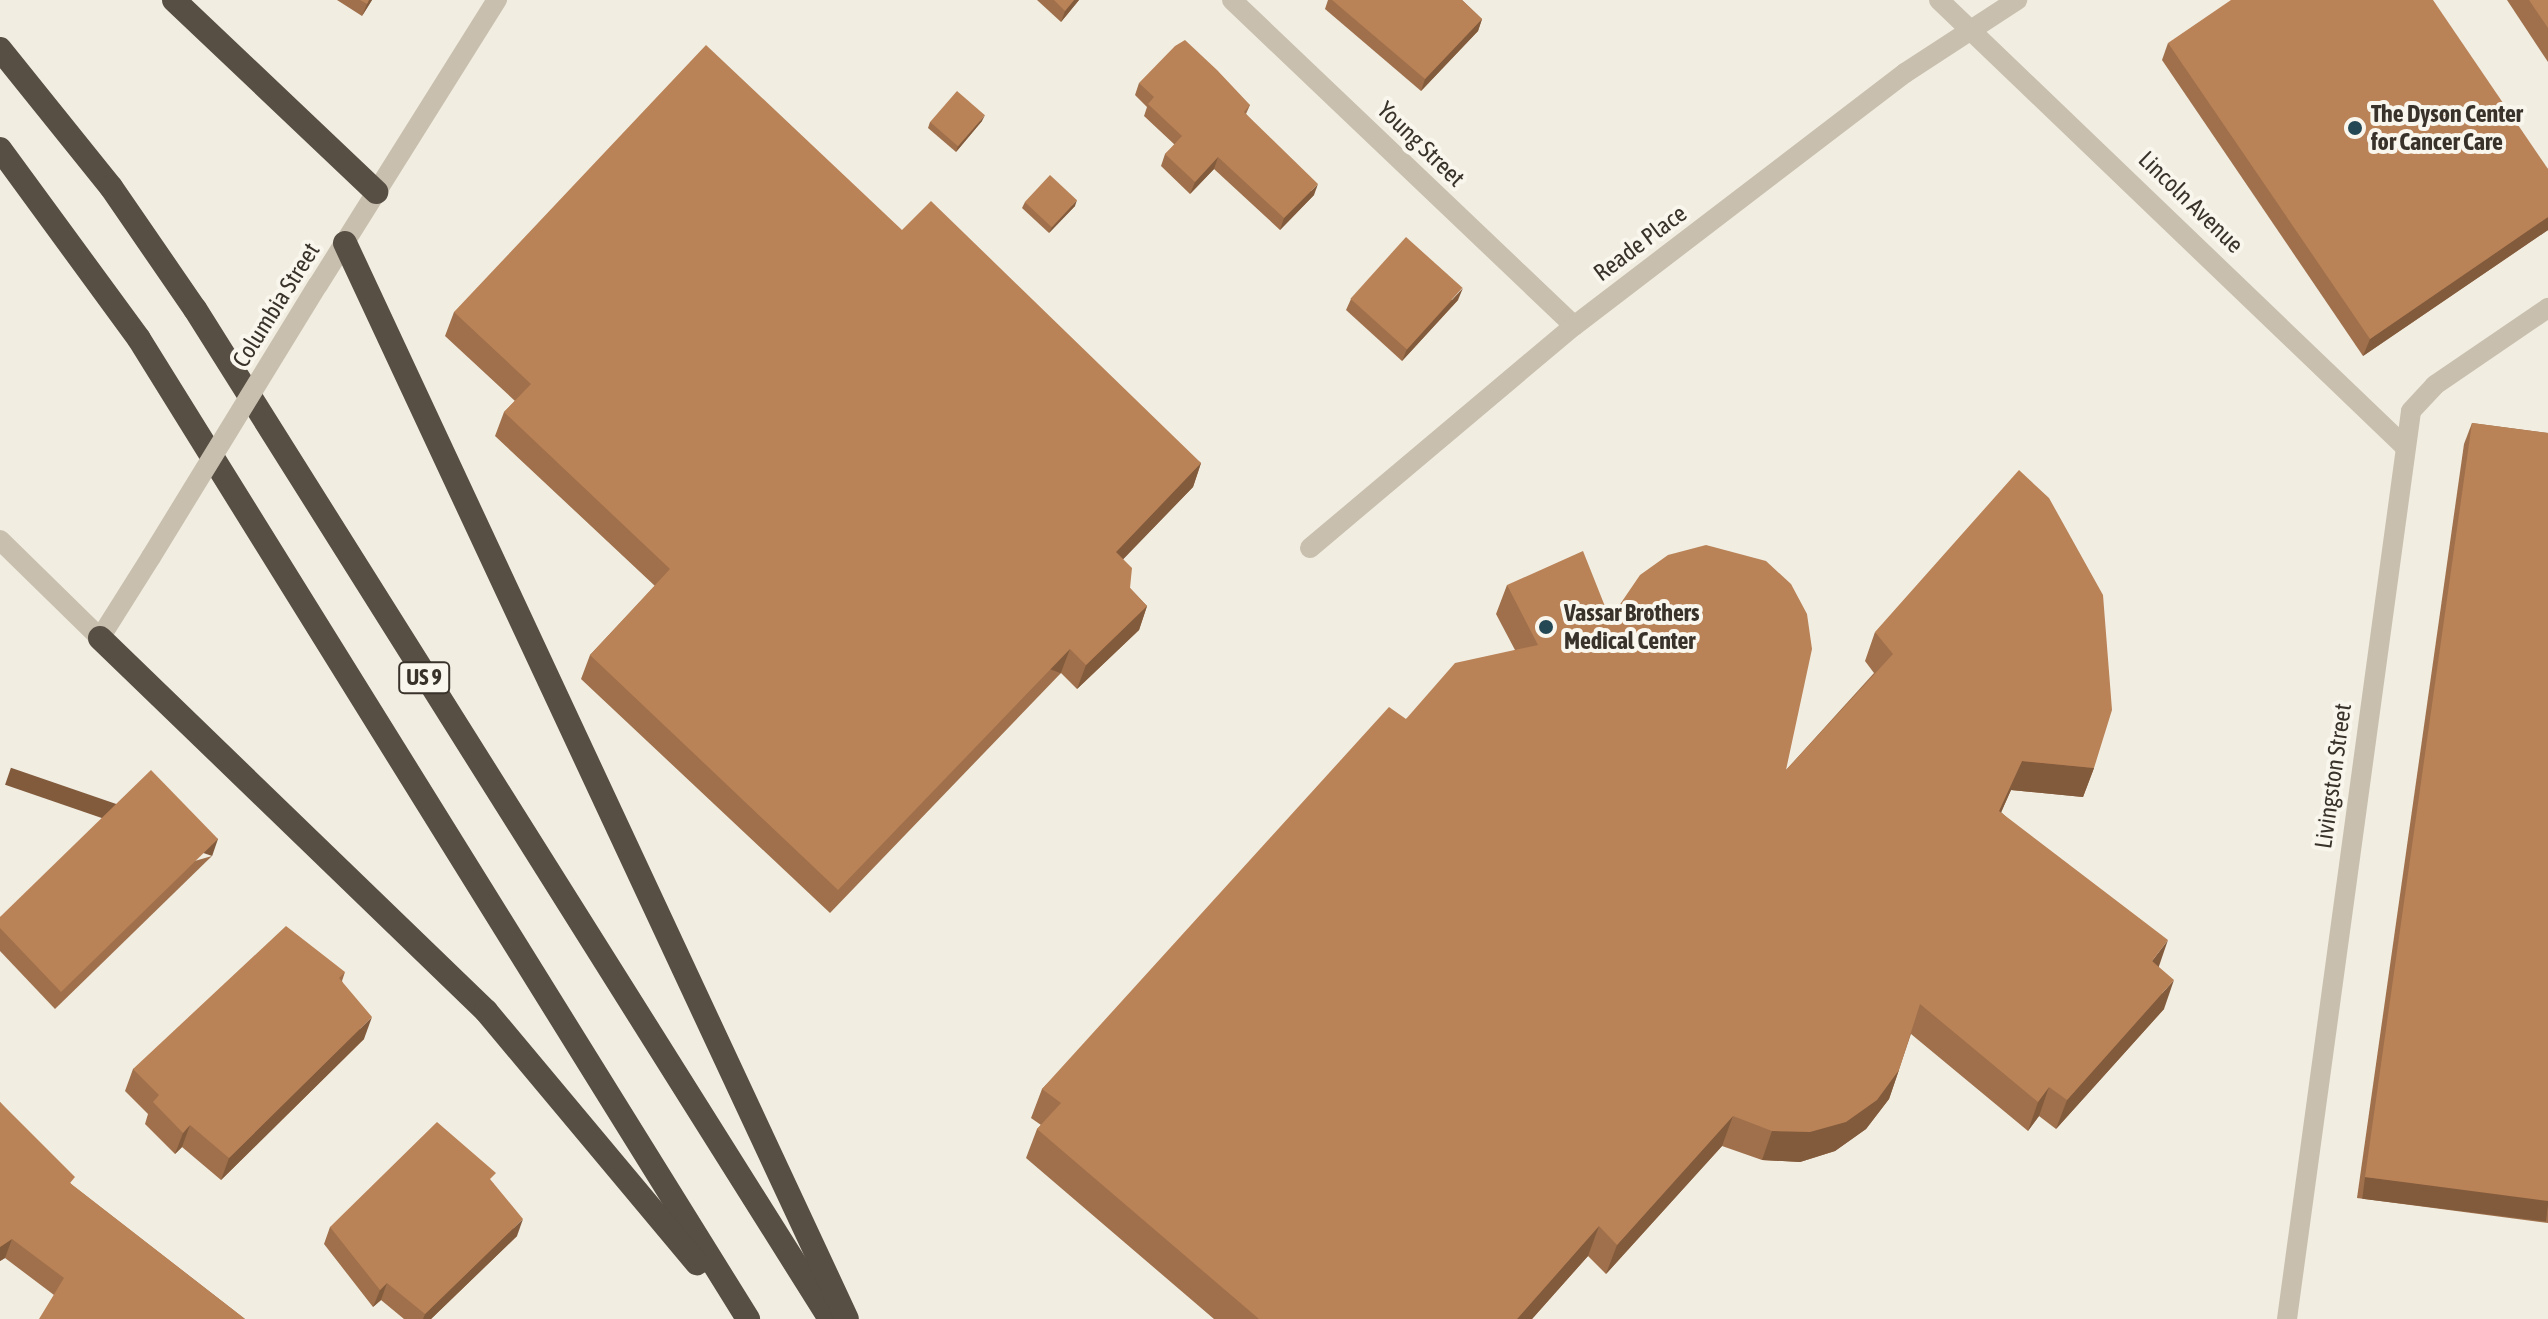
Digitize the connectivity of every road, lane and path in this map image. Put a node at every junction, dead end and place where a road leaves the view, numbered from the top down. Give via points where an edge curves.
1 (174, 0) edge
2 (497, 0) edge
3 (1232, 0) edge
4 (1939, 0) edge
5 (2017, 0) edge
6 (1971, 30) junction
7 (0, 49) edge
8 (0, 149) edge
9 (376, 192) junction
10 (345, 243) junction
11 (2548, 308) edge
12 (1574, 326) junction
13 (2403, 445) junction
14 (0, 540) edge
15 (1310, 548) dead end
16 (100, 638) junction
17 (745, 1319) edge
18 (830, 1319) edge
19 (847, 1319) edge
20 (2287, 1319) edge

1 - 9 highway
2 - 9 street, Columbia Street
3 - 12 street, Young Street
4 - 6 street, Lincoln Avenue
5 - 6 street, Reade Place
6 - 12 street, Reade Place via 1905,73
6 - 13 street, Lincoln Avenue
7 - 18 highway, US 9 via 111,187 195,309
8 - 17 highway, US 9 via 139,339
9 - 10 street, Columbia Street
10 - 16 street, Columbia Street, bridge
10 - 19 highway
11 - 13 street, Livingston Street via 2435,385 2411,411
12 - 15 street, Reade Place
13 - 20 street, Livingston Street
14 - 16 street
16 - 17 highway via 517,1043

